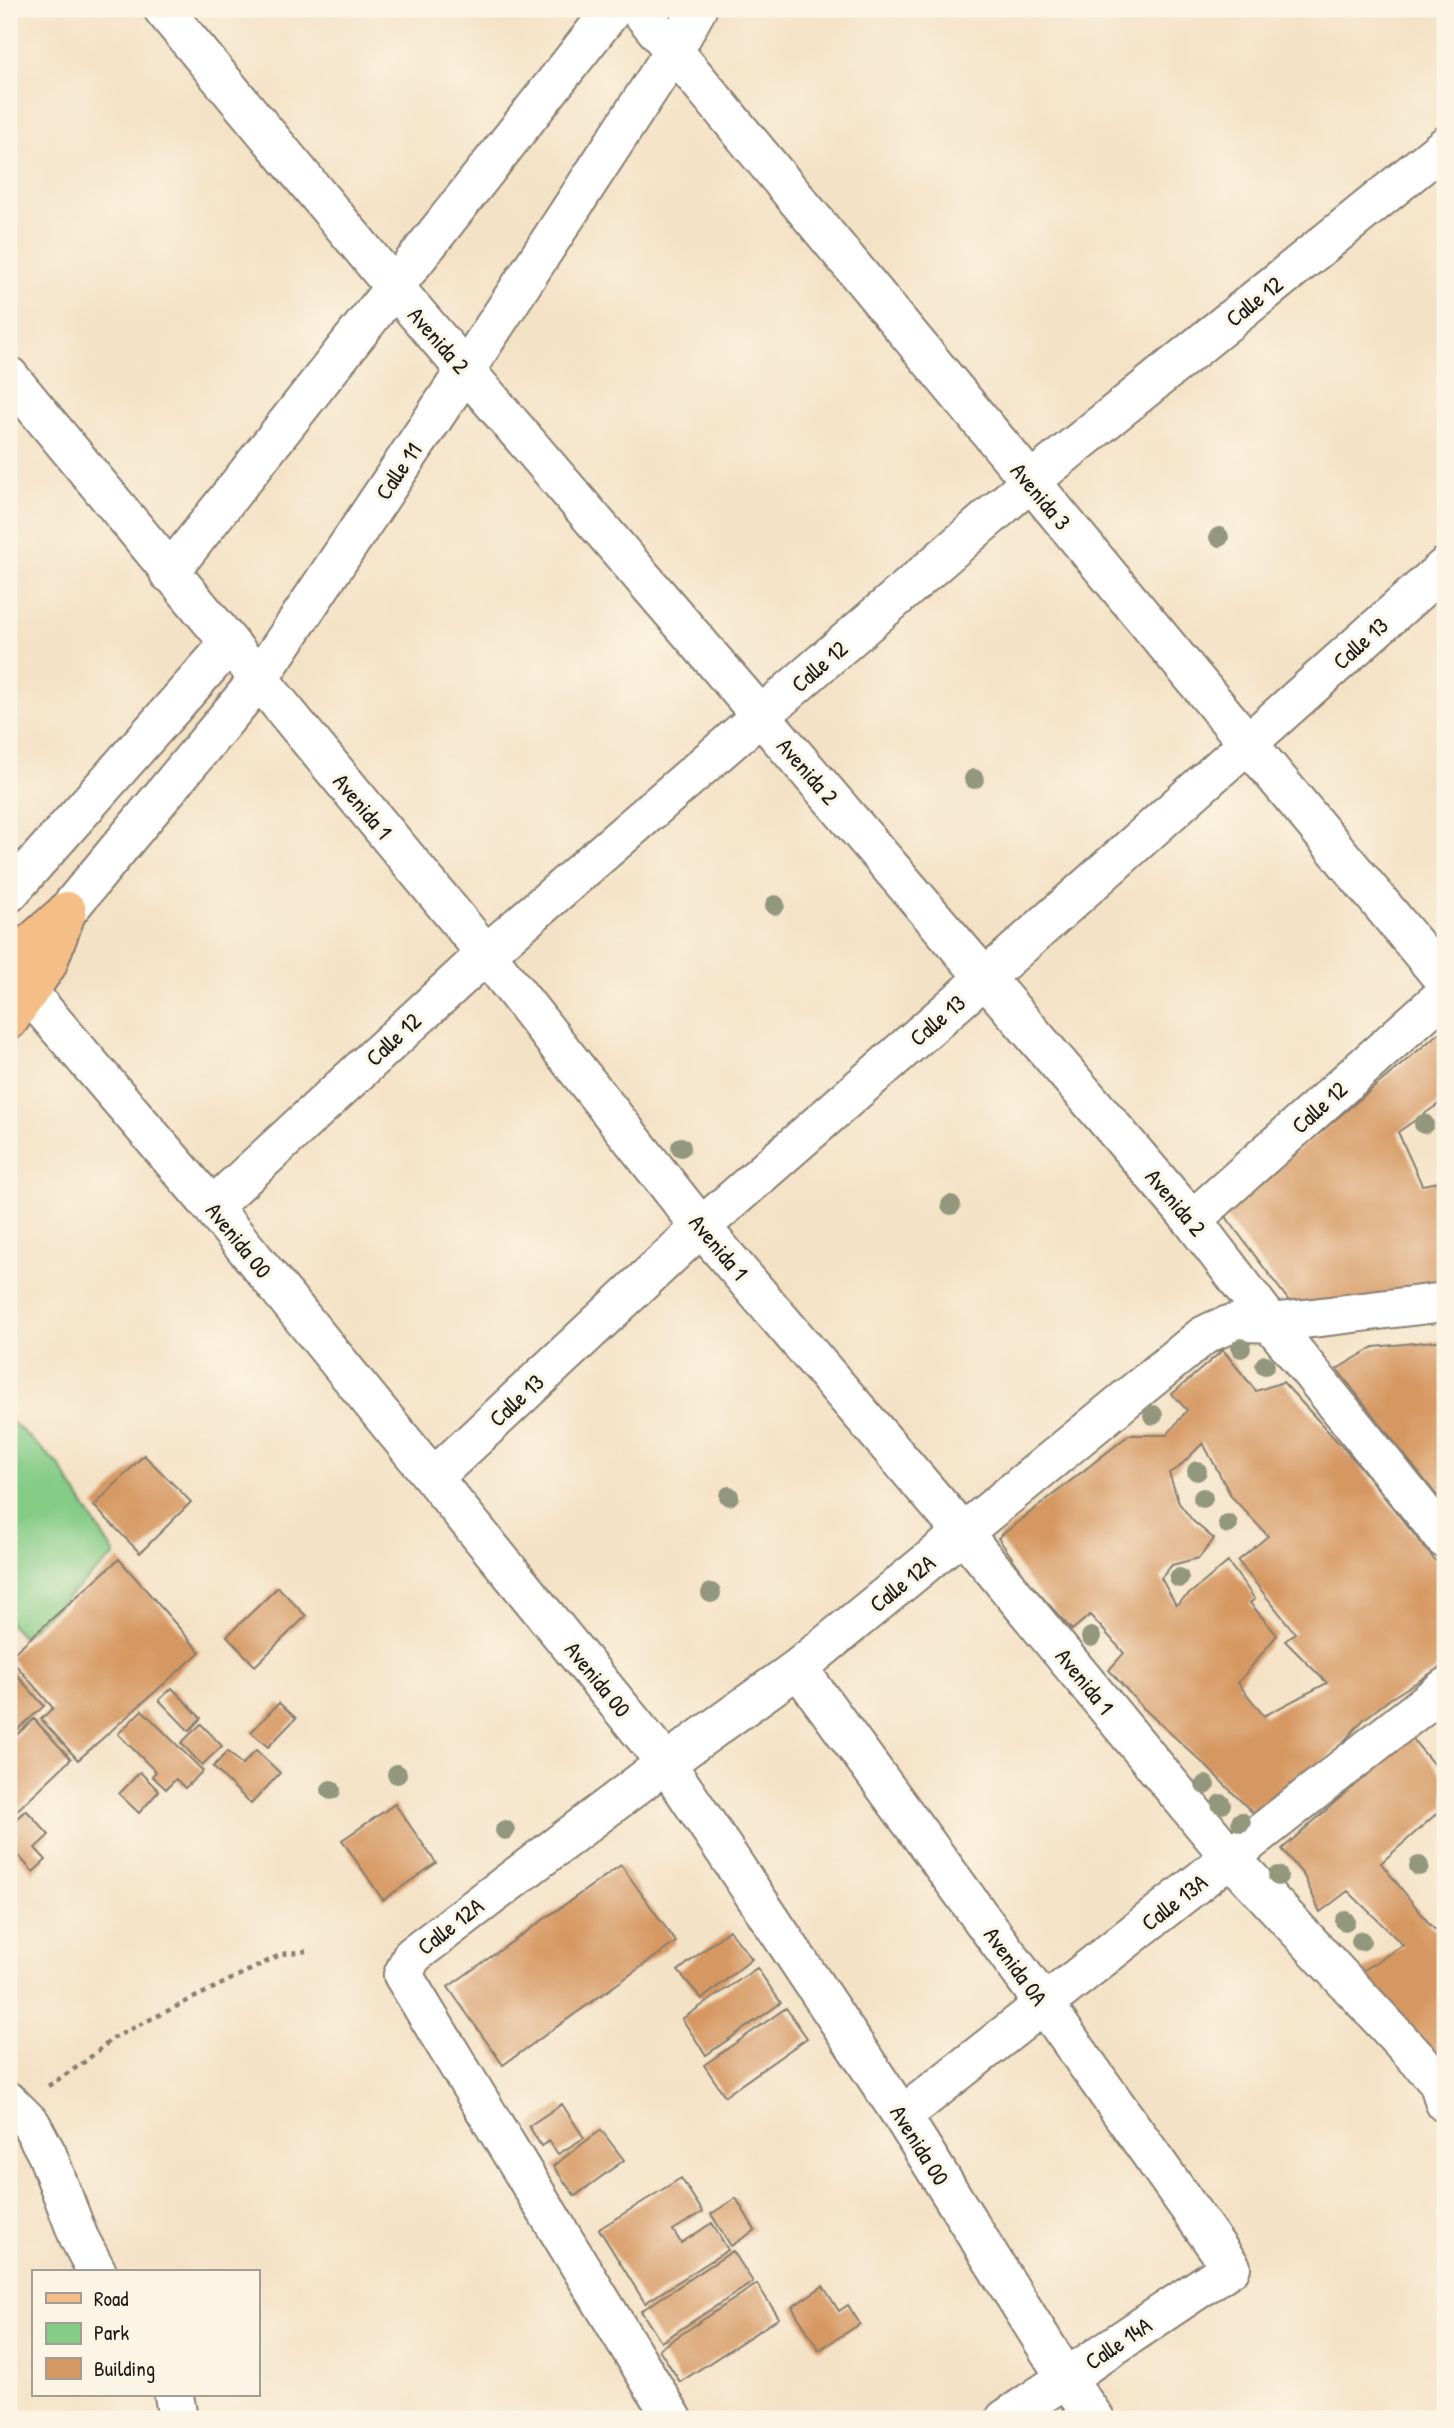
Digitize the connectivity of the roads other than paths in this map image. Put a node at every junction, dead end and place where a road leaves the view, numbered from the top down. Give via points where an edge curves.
1 (163, 9) edge
2 (613, 9) edge
3 (639, 9) edge
4 (697, 9) edge
5 (674, 51) junction
6 (1445, 146) edge
7 (395, 288) junction
8 (465, 371) junction
9 (9, 376) edge
10 (1030, 482) junction
11 (1445, 567) edge
12 (169, 573) junction
13 (229, 644) junction
14 (258, 680) junction
15 (761, 717) junction
16 (1248, 742) junction
17 (9, 893) edge
18 (68, 911) joint
19 (486, 954) junction
20 (985, 978) junction
21 (1445, 981) edge
22 (14, 988) edge
23 (1445, 994) edge
24 (212, 1207) junction
25 (1192, 1220) junction
26 (701, 1227) junction
27 (1445, 1302) edge
28 (1271, 1323) junction
29 (433, 1478) junction
30 (963, 1533) junction
31 (1445, 1539) edge
32 (797, 1668) junction
33 (1445, 1688) edge
34 (666, 1763) junction
35 (1230, 1857) junction
36 (1044, 2004) junction
37 (1443, 2087) edge
38 (12, 2105) edge
39 (902, 2116) junction
40 (1231, 2267) joint
41 (96, 2270) edge
42 (1066, 2378) junction
43 (174, 2396) edge
44 (178, 2419) edge
45 (673, 2419) edge
46 (1005, 2419) edge
47 (1095, 2419) edge

1 - 7 street, Avenida 2
2 - 7 street
3 - 5 street, Avenida 3
4 - 5 street, Calle 11
5 - 8 street, Calle 11
5 - 10 street, Avenida 3
6 - 10 street, Calle 12
7 - 8 street, Avenida 2
7 - 12 street
8 - 14 street, Calle 11
8 - 15 street, Avenida 2
9 - 12 street, Avenida 1
10 - 15 street, Calle 12
10 - 16 street, Avenida 3
11 - 16 street, Calle 13
12 - 13 street, Avenida 1
13 - 14 street, Avenida 1
13 - 17 street
14 - 18 street, Calle 11
14 - 19 street, Avenida 1
15 - 19 street, Calle 12
15 - 20 street, Avenida 2
16 - 20 street, Calle 13
16 - 21 street, Avenida 3
18 - 22 main road via 47,965
19 - 24 street, Calle 12
19 - 26 street, Avenida 1
20 - 25 street, Avenida 2
20 - 26 street, Calle 13
22 - 24 street, Avenida 00
23 - 25 street, Calle 12
24 - 29 street, Avenida 00
25 - 28 street, Avenida 2
26 - 29 street, Calle 13
26 - 30 street, Avenida 1
27 - 28 street, Calle 12A
28 - 30 street, Calle 12A via 1225,1324 1203,1336
28 - 31 street, Avenida 2
29 - 34 street, Avenida 00
30 - 32 street, Calle 12A
30 - 35 street, Avenida 1
32 - 34 street, Calle 12A
32 - 36 street, Avenida 0A
33 - 35 street, Calle 13A
34 - 39 street, Avenida 00
34 - 45 street, Calle 12A via 425,1944 412,1956 404,1975
35 - 36 street, Calle 13A
35 - 37 street, Avenida 1
36 - 39 street, Calle 13A
36 - 40 street, Avenida 0A
38 - 41 street via 31,2124 47,2154
39 - 42 street, Avenida 00
40 - 42 street, Calle 14A
42 - 46 street, Calle 14A
42 - 47 street, Avenida 00
43 - 44 street

